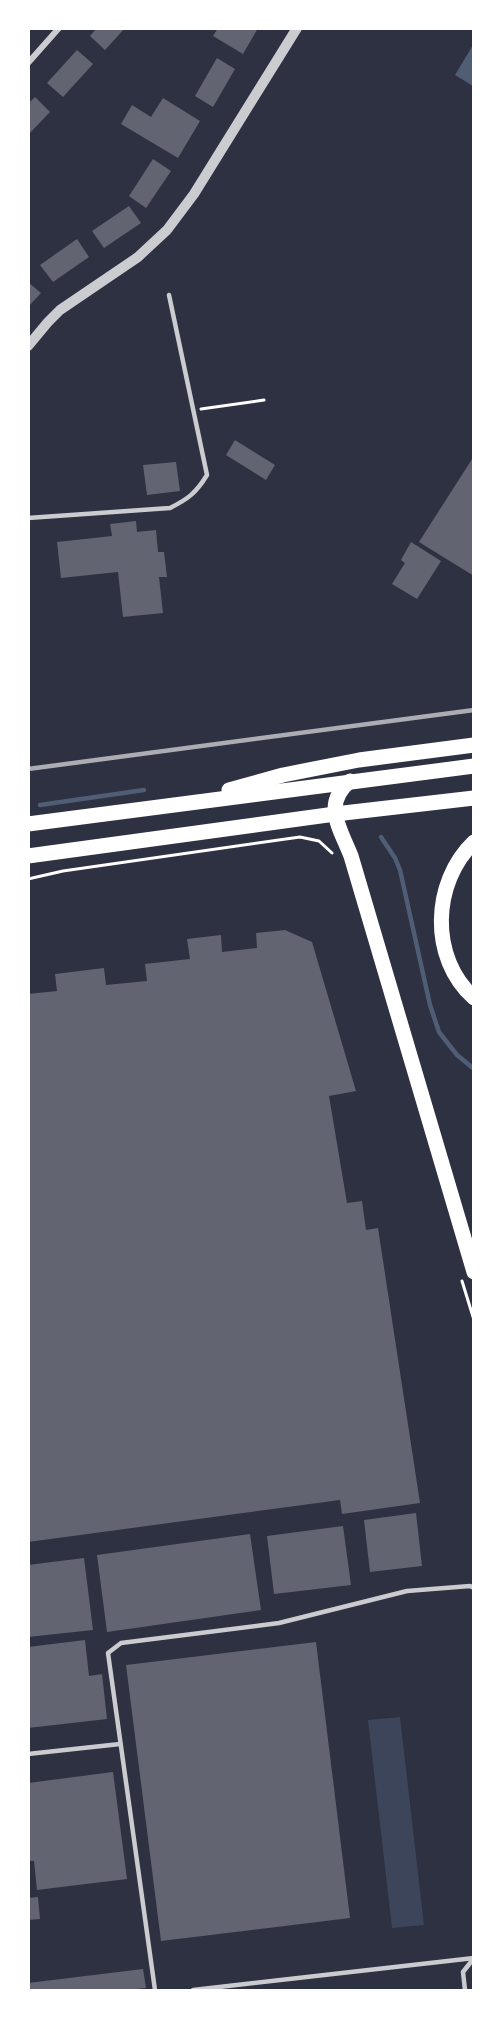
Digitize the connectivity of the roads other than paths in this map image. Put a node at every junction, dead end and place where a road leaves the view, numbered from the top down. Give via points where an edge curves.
1 (59, 28) edge
2 (297, 28) edge
3 (28, 63) edge
4 (169, 295) dead end
5 (28, 346) edge
6 (28, 518) edge
7 (474, 745) edge
8 (474, 766) edge
9 (350, 781) junction
10 (474, 798) edge
11 (203, 800) junction
12 (335, 814) junction
13 (28, 824) edge
14 (474, 842) edge
15 (28, 856) edge
16 (474, 998) edge
17 (467, 1274) edge
18 (474, 1588) edge
19 (120, 1744) junction
20 (28, 1754) edge
21 (474, 1958) edge
22 (155, 1990) edge
23 (193, 1990) edge
24 (465, 1990) edge

1 - 3 street
2 - 5 street via 179,217 138,257 60,310
4 - 6 lane via 207,475 188,500 170,508
7 - 11 main road via 294,773
8 - 9 main road
9 - 11 main road
9 - 12 main road via 337,796
10 - 12 main road
11 - 13 main road
12 - 15 main road
12 - 17 main road via 351,856
14 - 16 main road via 449,879 441,915 445,950 463,987
18 - 19 lane via 407,1591 279,1623 122,1643 108,1653
19 - 20 lane
19 - 22 lane
21 - 23 lane
21 - 24 lane via 463,1972

